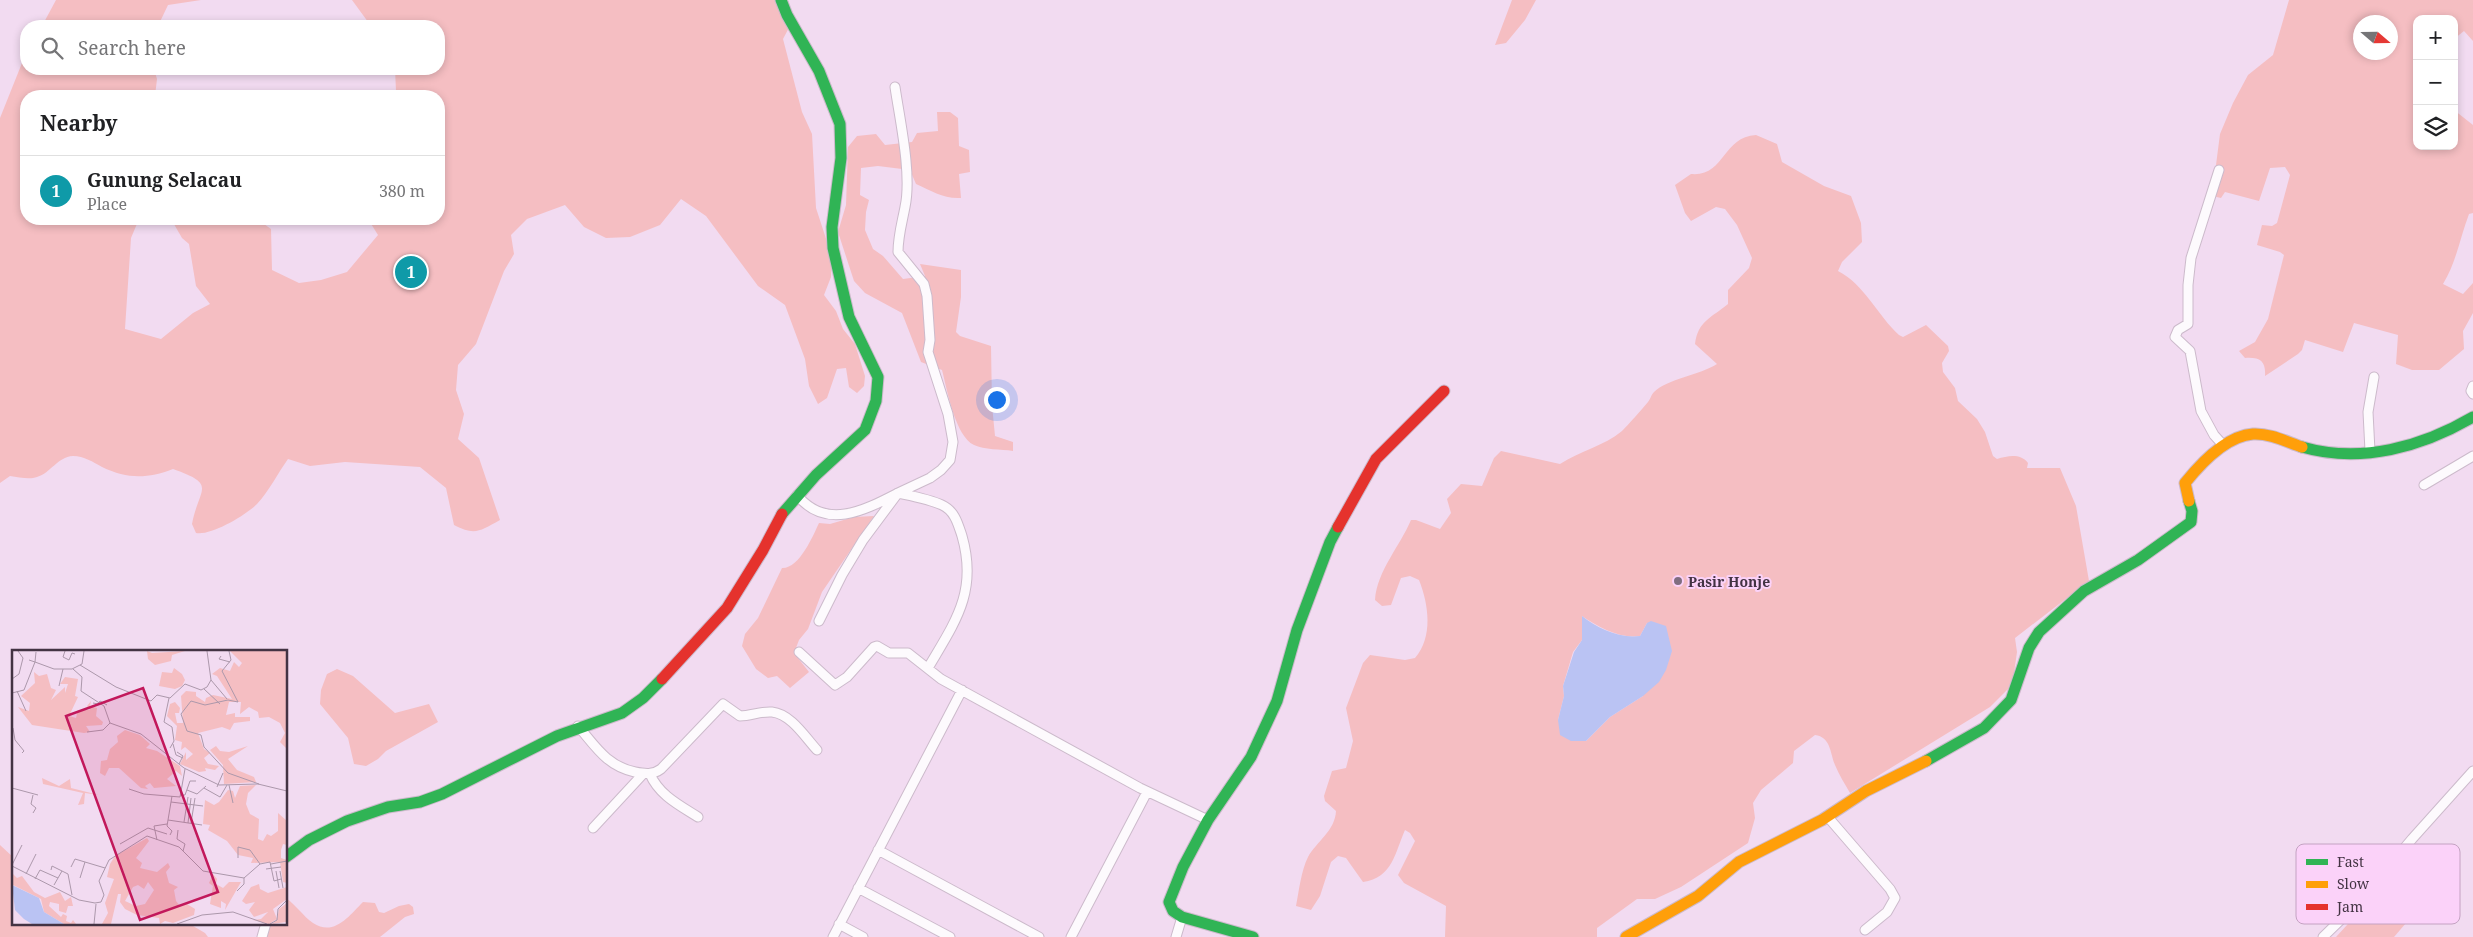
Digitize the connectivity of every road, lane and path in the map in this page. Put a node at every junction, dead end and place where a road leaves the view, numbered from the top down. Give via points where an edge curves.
1 (781, 0) edge
2 (895, 87) dead end
3 (2219, 170) dead end
4 (2374, 377) dead end
5 (2473, 386) edge
6 (1444, 391) dead end
7 (2473, 394) edge
8 (2473, 417) edge
9 (2223, 445) junction
10 (2370, 451) junction
11 (2473, 456) edge
12 (2424, 485) dead end
13 (898, 493) junction
14 (797, 495) junction
15 (819, 621) dead end
16 (799, 652) dead end
17 (928, 668) junction
18 (962, 690) junction
19 (578, 726) junction
20 (817, 750) dead end
21 (2473, 771) edge
22 (647, 774) junction
23 (1147, 792) junction
24 (1827, 816) junction
25 (698, 817) dead end
26 (1208, 820) junction
27 (593, 828) dead end
28 (2408, 844) edge
29 (878, 850) junction
30 (288, 855) edge
31 (858, 888) junction
32 (1182, 917) junction
33 (266, 924) edge
34 (839, 924) junction
35 (2337, 924) edge
36 (1865, 930) dead end
37 (262, 937) edge
38 (833, 937) edge
39 (863, 937) edge
40 (950, 937) edge
41 (1039, 937) edge
42 (1071, 937) edge
43 (1176, 937) edge
44 (1253, 937) edge
45 (1626, 937) edge
46 (2323, 937) edge

1 - 14 street via 819,71 840,124 841,158 833,248 849,318 878,377 876,401 865,430
2 - 13 street via 906,167 906,207 898,232 898,252 924,284 930,318 928,352 948,414 953,442 950,460 941,470 921,484
3 - 9 street via 2191,258 2188,324 2178,330 2176,337 2190,351 2201,411
4 - 10 street via 2368,412
5 - 7 street
6 - 26 street via 1376,459 1336,530 1297,630 1277,701 1251,757
8 - 10 street via 2427,440 2396,449
9 - 10 street via 2240,435 2254,433 2330,453
9 - 24 street via 2185,483 2185,492 2193,508 2191,522 2138,560 2084,591 2039,632 2028,648 2011,700 1984,728 1907,772 1866,791
11 - 12 street
13 - 14 street via 868,509 840,515 820,513 806,506
13 - 15 street via 863,540
13 - 17 street via 942,505 956,517 964,543 969,574 966,591 951,630
14 - 19 street via 782,512 727,608 649,692 622,713
16 - 17 street via 835,685 876,646 889,653 908,653
17 - 18 street
18 - 23 street
18 - 29 street
19 - 22 street via 617,768
19 - 30 street via 443,794 423,802 362,815 333,827
20 - 22 street via 794,724 779,714 740,716 724,704 661,769
21 - 28 street
22 - 25 street via 666,796
22 - 27 street
23 - 26 street
23 - 42 street
24 - 36 street via 1894,895 1891,907
24 - 45 street via 1739,862 1698,896
26 - 32 street via 1182,867 1169,902 1173,911
29 - 31 street
29 - 41 street
31 - 34 street
31 - 40 street
32 - 43 street
32 - 44 street
33 - 37 street
34 - 38 street
34 - 39 street
35 - 46 street

